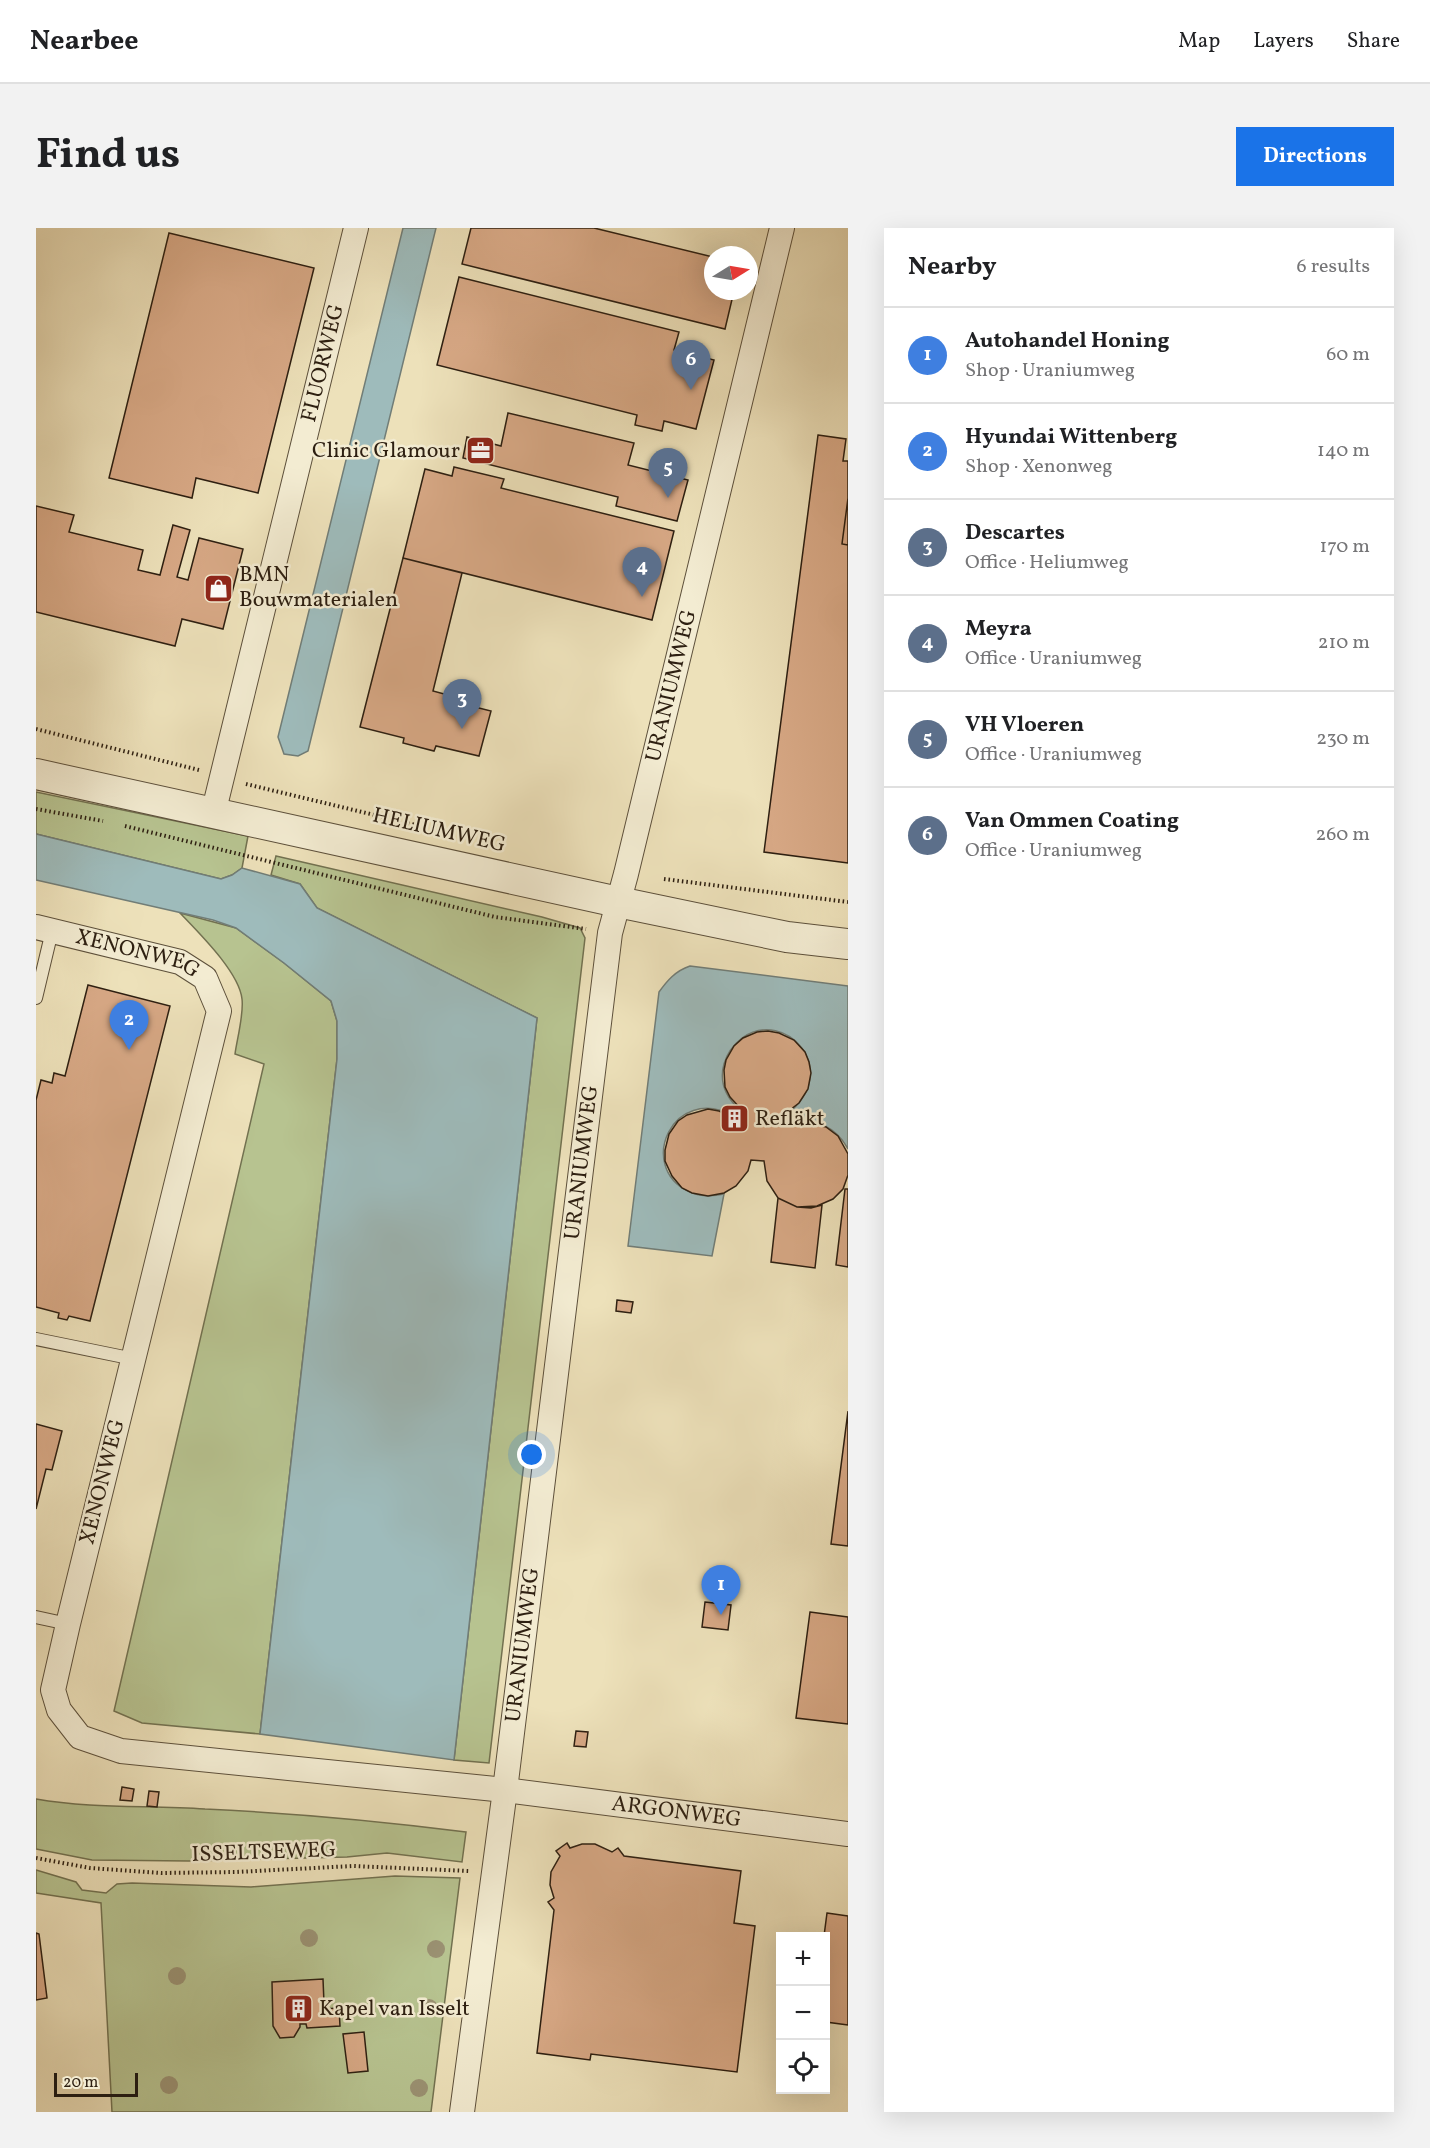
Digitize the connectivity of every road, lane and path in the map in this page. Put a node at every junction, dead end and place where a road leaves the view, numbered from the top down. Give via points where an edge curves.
1 (356, 228) edge
2 (782, 228) edge
3 (36, 729) edge
4 (36, 774) edge
5 (222, 776) junction
6 (213, 814) junction
7 (426, 827) dead end
8 (626, 874) junction
9 (618, 902) junction
10 (848, 903) edge
11 (44, 929) edge
12 (848, 944) edge
13 (36, 998) edge
14 (36, 1339) edge
15 (134, 1359) junction
16 (36, 1617) edge
17 (68, 1624) junction
18 (505, 1790) junction
19 (848, 1834) edge
20 (36, 1858) edge
21 (494, 1872) junction
22 (462, 2112) edge

1 - 5 street, FLUORWEG
2 - 8 street, URANIUMWEG
3 - 5 path, HELIUMWEG
4 - 6 street, HELIUMWEG
5 - 6 street, FLUORWEG
5 - 7 path, HELIUMWEG
6 - 9 street, HELIUMWEG
8 - 9 street, URANIUMWEG
8 - 10 path
9 - 12 street, HELIUMWEG via 787,937
9 - 18 street, URANIUMWEG via 610,933
11 - 13 lane
11 - 15 street, XENONWEG via 180,962 204,978 219,1011
14 - 15 lane
15 - 17 street, XENONWEG
16 - 17 lane
17 - 18 street, XENONWEG via 49,1689 80,1737 121,1751
18 - 19 street, ARGONWEG
18 - 21 street, URANIUMWEG
20 - 21 path, ISSELTSEWEG via 90,1868 161,1873 352,1866
21 - 22 street, URANIUMWEG

